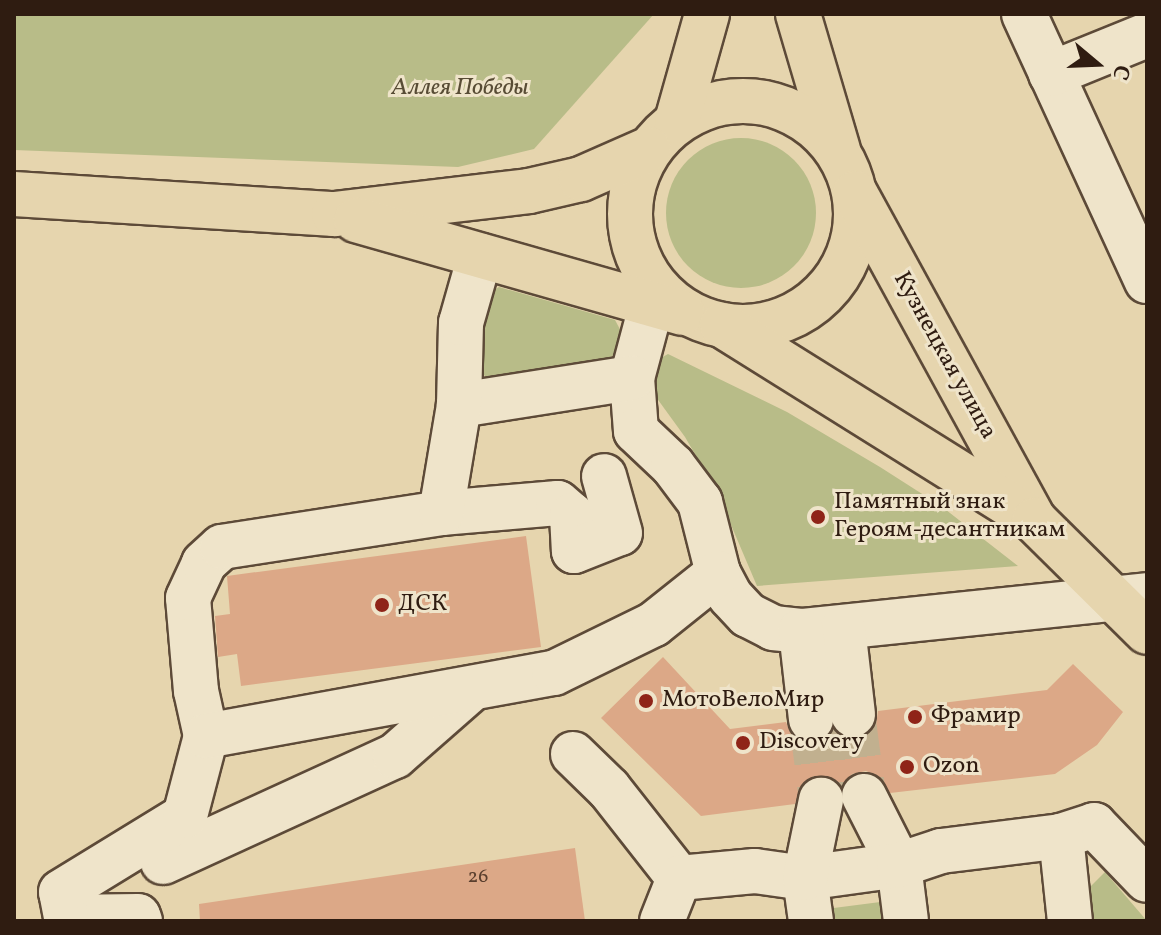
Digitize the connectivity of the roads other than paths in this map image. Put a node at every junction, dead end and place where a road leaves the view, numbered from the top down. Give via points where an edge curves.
1 (707, 14) edge
2 (798, 14) edge
3 (1024, 14) edge
4 (1147, 35) edge
5 (1051, 74) junction
6 (663, 135) junction
7 (846, 172) junction
8 (14, 194) edge
9 (334, 214) junction
10 (480, 256) junction
11 (1147, 281) edge
12 (652, 303) junction
13 (712, 322) junction
14 (632, 378) junction
15 (459, 405) junction
16 (604, 476) dead end
17 (441, 513) junction
18 (1034, 520) junction
19 (718, 573) junction
20 (1130, 596) edge
21 (822, 630) junction
22 (1147, 632) edge
23 (472, 688) junction
24 (832, 716) tunnel mouth
25 (206, 736) junction
26 (573, 754) dead end
27 (864, 796) tunnel mouth
28 (821, 800) tunnel mouth
29 (185, 816) junction
30 (1061, 836) junction
31 (163, 862) junction
32 (899, 865) junction
33 (679, 878) junction
34 (805, 878) junction
35 (1147, 880) edge
36 (139, 918) edge
37 (662, 921) edge
38 (811, 921) edge
39 (906, 921) edge
40 (1070, 921) edge

1 - 6 main road
2 - 7 main road, Кузнецкая улица
3 - 5 street
4 - 5 street
5 - 11 street
6 - 7 main road via 700,108 752,100 777,105 822,132
6 - 9 main road via 581,179 529,191
6 - 13 main road via 638,172 631,197 634,247 660,291 679,307
7 - 13 main road via 855,232 830,286 781,320 742,327
7 - 18 main road, Кузнецкая улица
8 - 9 main road
9 - 10 main road
10 - 12 main road
10 - 15 street via 461,323
12 - 13 main road
12 - 14 street
13 - 18 main road, Кузнецкая улица
14 - 15 street
14 - 19 street via 636,431 673,466 700,502
15 - 17 street
16 - 17 street via 620,533 574,551 572,515 558,503
17 - 25 street via 222,547 204,563 188,598
18 - 20 main road, Кузнецкая улица
19 - 21 street via 748,615 773,628
19 - 23 street via 654,624 554,673
20 - 21 street
20 - 22 main road, Кузнецкая улица
21 - 24 street
23 - 25 street
23 - 31 street via 395,756
25 - 29 street
26 - 33 street via 609,789
27 - 32 street
28 - 34 street
29 - 31 street
29 - 36 street via 61,892 66,917
30 - 32 street via 941,851
30 - 35 street via 1094,825
30 - 40 street
31 - 36 street
32 - 34 street
32 - 39 street
33 - 34 street via 755,871
33 - 37 street
34 - 38 street

